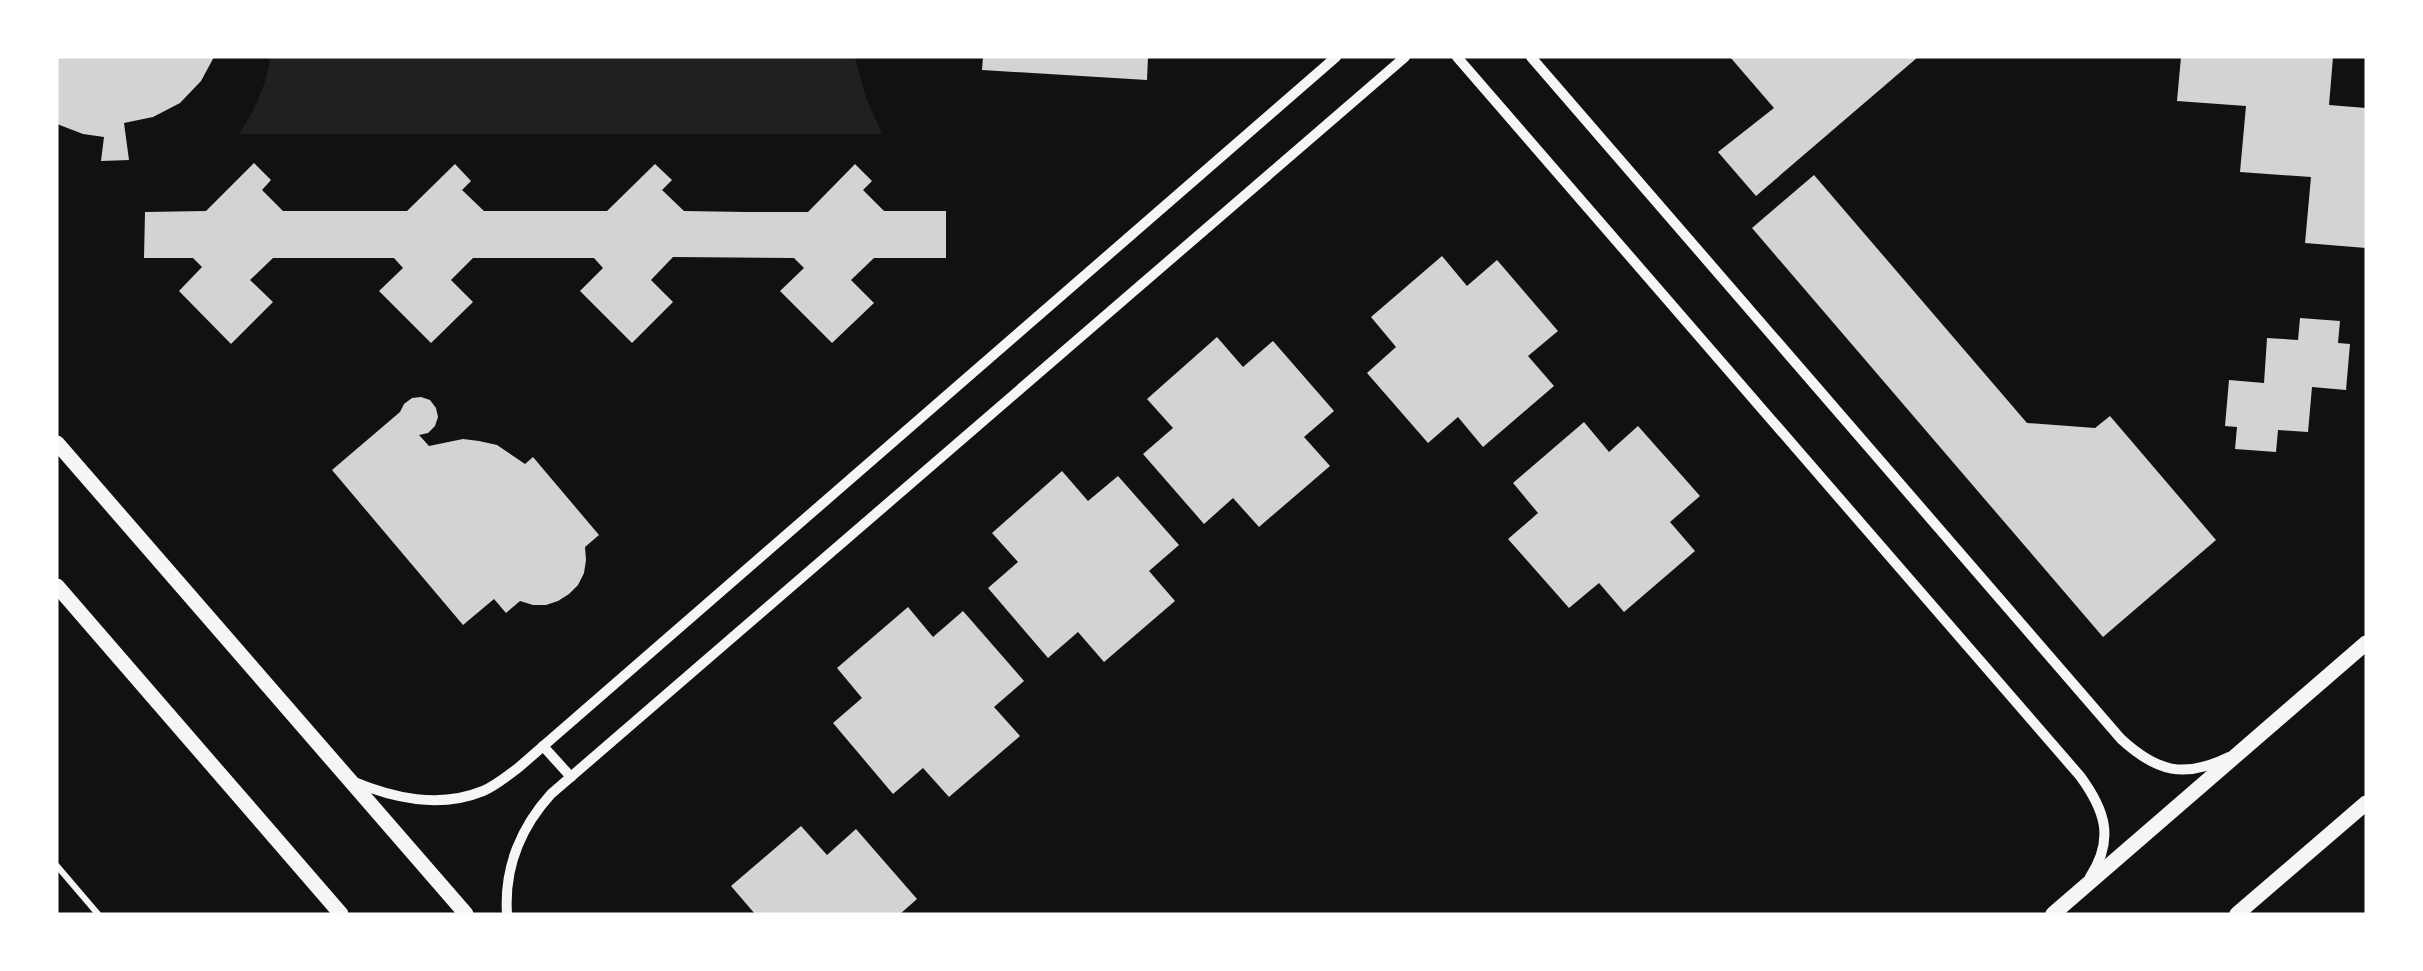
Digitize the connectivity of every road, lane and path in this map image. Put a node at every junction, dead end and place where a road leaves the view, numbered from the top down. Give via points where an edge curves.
1 (1336, 57) edge
2 (1405, 57) edge
3 (1457, 57) edge
4 (1531, 57) edge
5 (57, 443) edge
6 (57, 586) edge
7 (2366, 643) edge
8 (2252, 742) junction
9 (543, 746) junction
10 (571, 777) junction
11 (349, 779) junction
12 (2366, 803) edge
13 (57, 866) edge
14 (2074, 896) junction
15 (98, 914) edge
16 (341, 914) edge
17 (466, 914) edge
18 (507, 914) edge
19 (2054, 914) edge
20 (2237, 914) edge

1 - 9 street
2 - 10 street
3 - 14 street via 2092,793 2101,808 2104,840 2094,870
4 - 8 street via 2128,745 2149,762 2183,770 2215,764
5 - 11 main road
6 - 16 main road
7 - 8 main road
8 - 14 main road
9 - 10 street
9 - 11 street via 494,785 450,800 415,800 384,794
10 - 18 street via 542,805 521,838 511,864
11 - 17 main road
12 - 20 main road
13 - 15 street
14 - 19 main road

